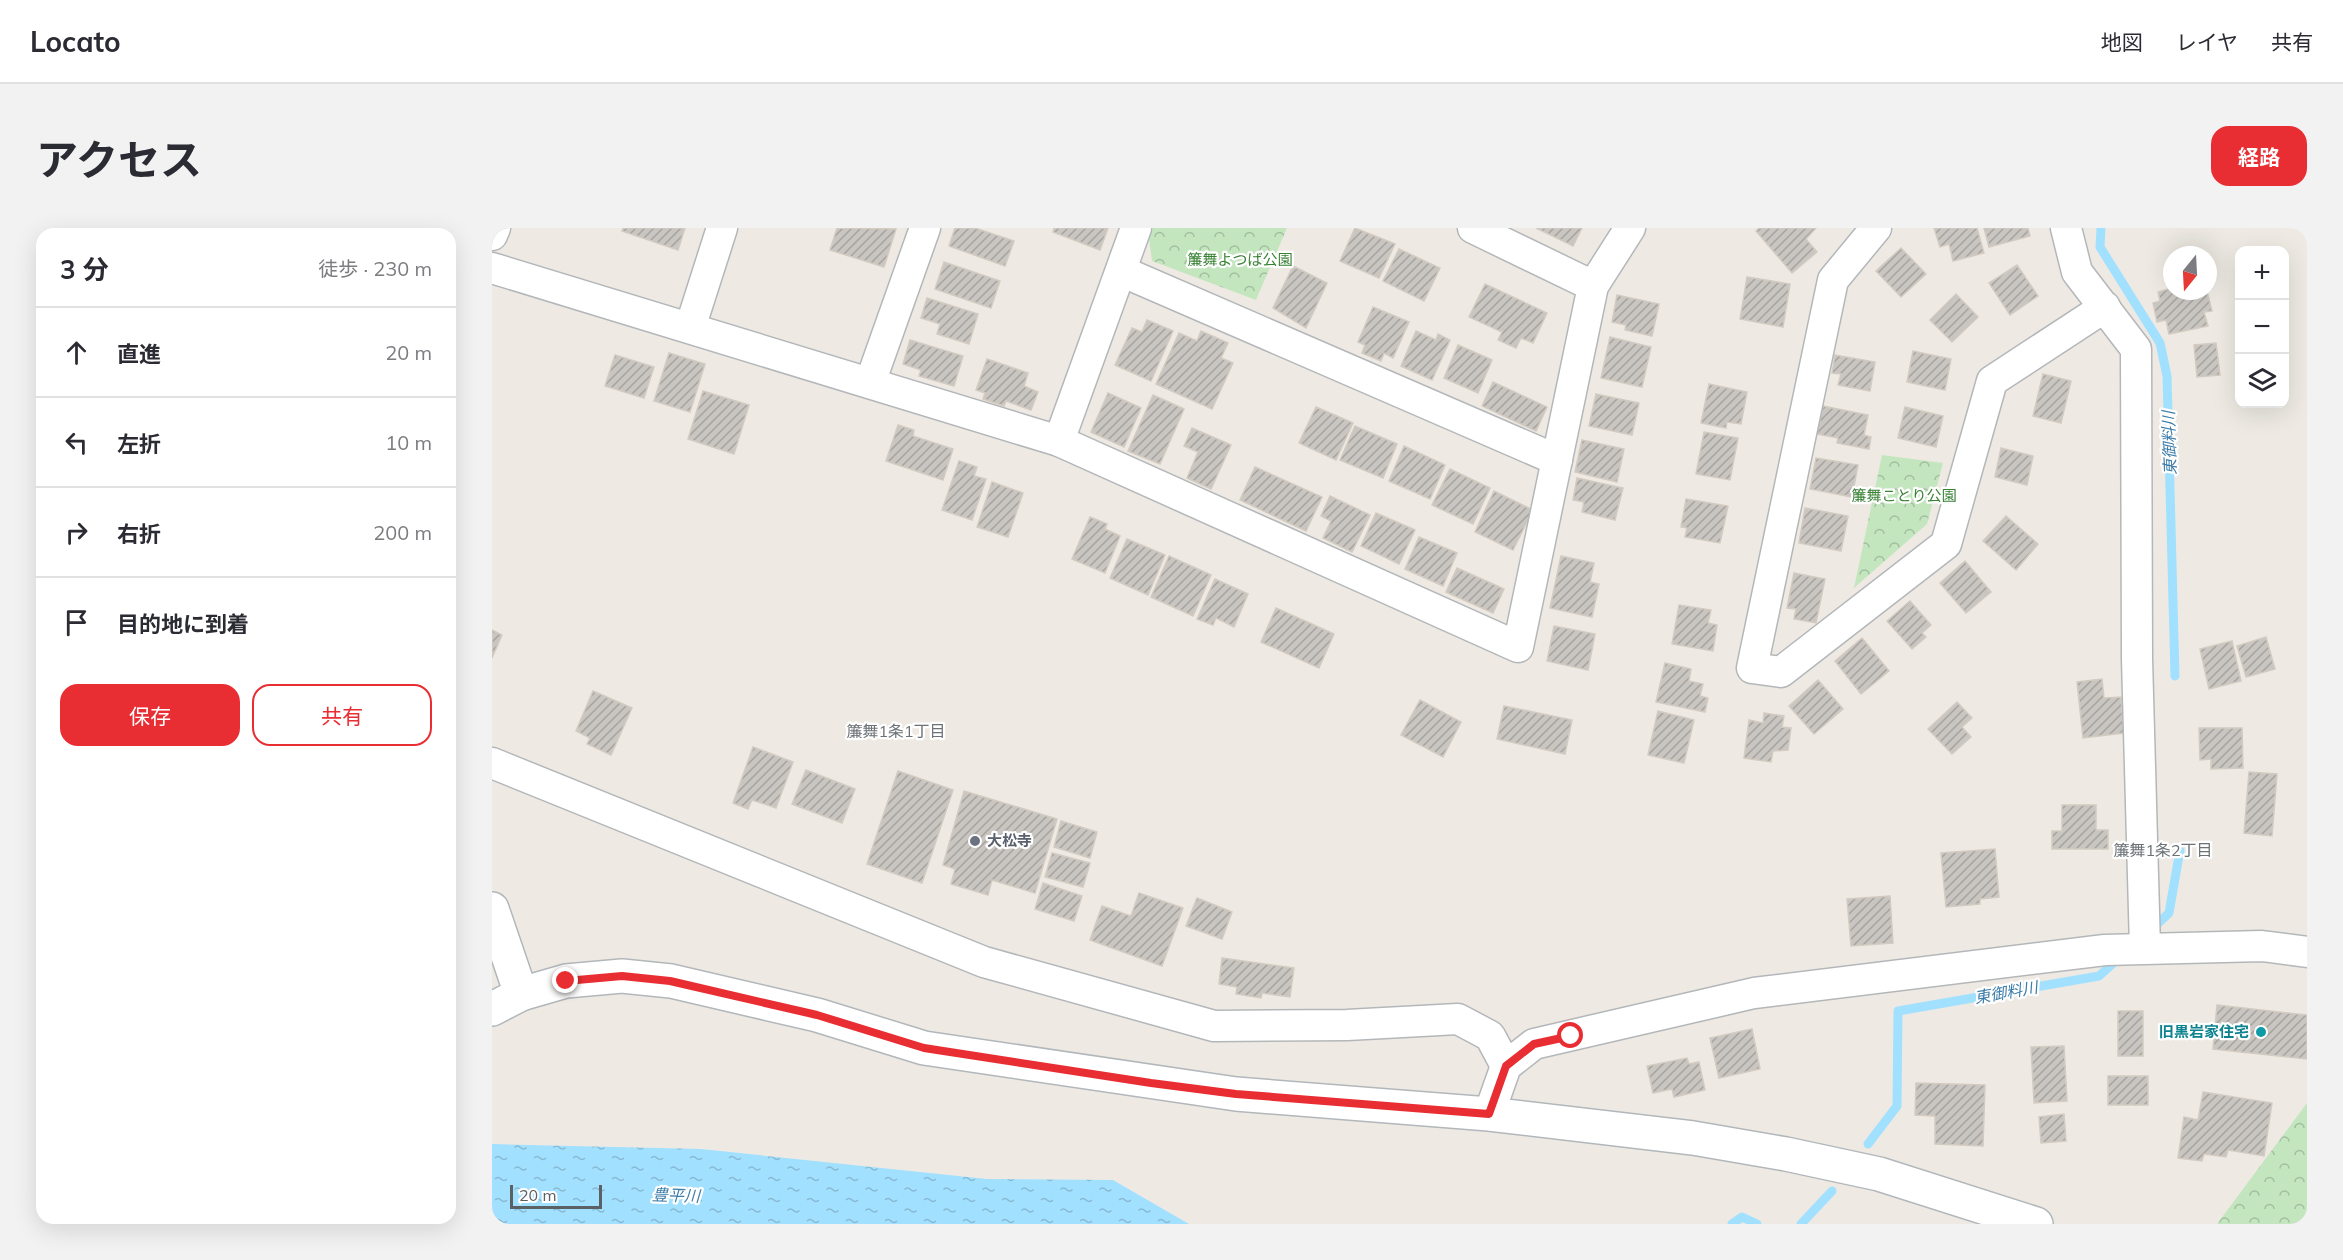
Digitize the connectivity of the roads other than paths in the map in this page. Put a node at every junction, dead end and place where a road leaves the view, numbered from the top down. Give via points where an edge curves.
1 (495, 228) edge
2 (722, 228) edge
3 (925, 228) edge
4 (1136, 228) edge
5 (1473, 228) edge
6 (1630, 228) edge
7 (1876, 228) edge
8 (2066, 228) edge
9 (492, 236) edge
10 (492, 268) edge
11 (1120, 271) junction
12 (1593, 286) junction
13 (2104, 307) junction
14 (690, 328) junction
15 (870, 383) junction
16 (1059, 441) junction
17 (1557, 460) junction
18 (492, 763) edge
19 (492, 909) edge
20 (2145, 948) junction
21 (2307, 952) edge
22 (521, 993) junction
23 (492, 1009) edge
24 (1506, 1066) junction
25 (1489, 1114) junction
26 (2036, 1224) edge

1 - 9 street
2 - 14 street
3 - 15 street
4 - 11 street
5 - 12 street
6 - 12 street
7 - 13 street via 1833,279 1752,668 1781,672 1946,544 1992,381
8 - 13 street via 2077,272
10 - 14 street
11 - 16 street
11 - 17 street
12 - 17 street
13 - 20 street via 2136,349 2137,659
14 - 15 street
15 - 16 street
16 - 17 street via 1518,647
18 - 24 street via 984,962 1214,1026 1458,1019 1490,1036
19 - 22 street
20 - 21 street via 2262,946
20 - 24 street via 1754,993 1534,1044
22 - 23 street
22 - 25 street via 566,981 622,976 670,981 817,1015 924,1048 1236,1094
24 - 25 street
25 - 26 street via 1693,1138 1786,1154 1879,1174

